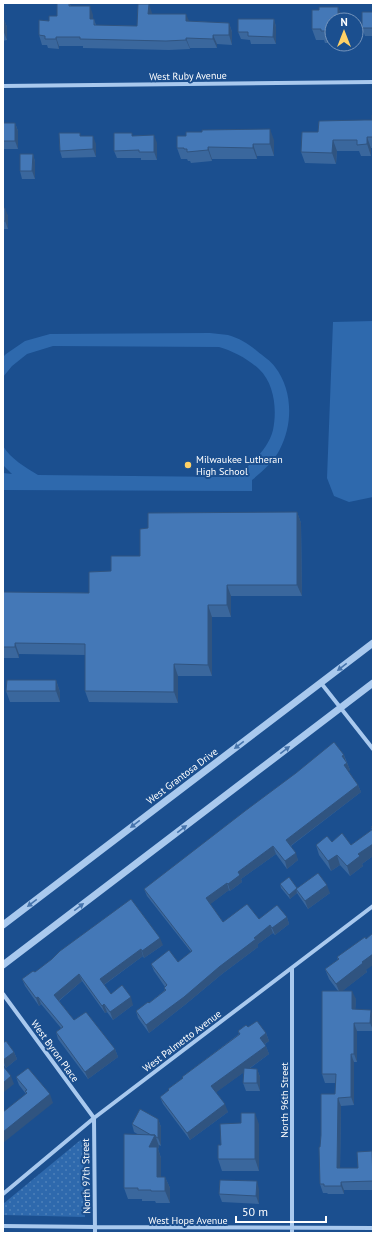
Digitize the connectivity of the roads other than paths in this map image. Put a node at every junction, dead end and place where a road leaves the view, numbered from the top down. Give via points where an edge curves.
1 (373, 82) edge
2 (3, 86) edge
3 (373, 643) edge
4 (321, 683) junction
5 (373, 683) edge
6 (341, 708) junction
7 (373, 749) edge
8 (373, 906) edge
9 (3, 925) edge
10 (3, 965) edge
11 (292, 968) junction
12 (3, 994) edge
13 (94, 1118) junction
14 (3, 1194) edge
15 (3, 1226) edge
16 (95, 1227) junction
17 (373, 1228) edge
18 (292, 1230) edge
19 (95, 1233) edge

1 - 2 street, West Ruby Avenue
3 -> 4 street, West Grantosa Drive
4 - 6 street
4 -> 9 street, West Grantosa Drive
5 - 6 street
6 - 7 street
10 -> 6 street
8 - 11 street, West Palmetto Avenue
11 - 13 street, West Palmetto Avenue
11 - 18 street, North 96th Street
12 - 13 street, West Byron Place
13 - 14 street, West Palmetto Avenue
13 - 16 street, North 97th Street
15 - 16 street, West Hope Avenue
16 - 18 street, West Hope Avenue
16 - 19 street, North 97th Street
17 - 18 street, West Hope Avenue

